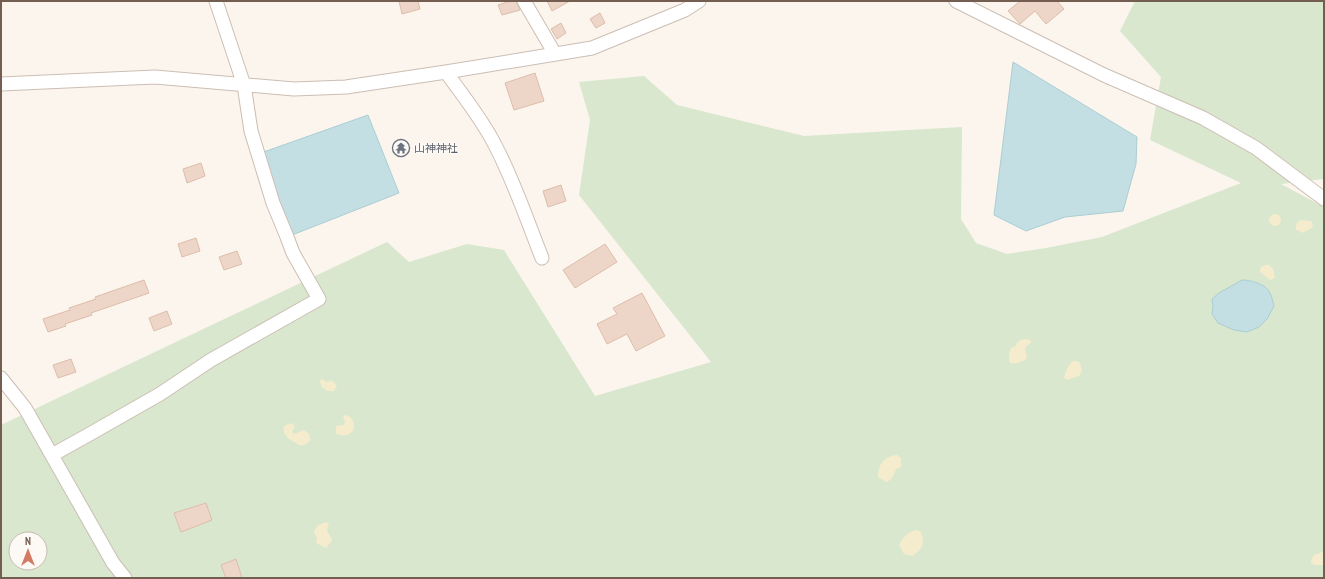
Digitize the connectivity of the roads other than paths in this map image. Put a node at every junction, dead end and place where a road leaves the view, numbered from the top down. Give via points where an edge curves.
1 (216, 1) edge
2 (524, 1) edge
3 (699, 1) edge
4 (956, 1) edge
5 (555, 54) junction
6 (446, 72) junction
7 (1, 84) edge
8 (244, 85) junction
9 (1324, 199) edge
10 (542, 258) dead end
11 (1, 378) edge
12 (52, 455) junction
13 (125, 578) edge

1 - 8 street
2 - 5 street
3 - 5 street via 685,10 592,48
4 - 9 street via 1104,75 1203,118 1256,148
5 - 6 street
6 - 8 street via 346,87 294,89
6 - 10 street via 495,145 512,180
7 - 8 street via 155,77
8 - 12 street via 251,131 273,203 293,253 319,299
11 - 12 street via 25,408
12 - 13 street via 113,562

